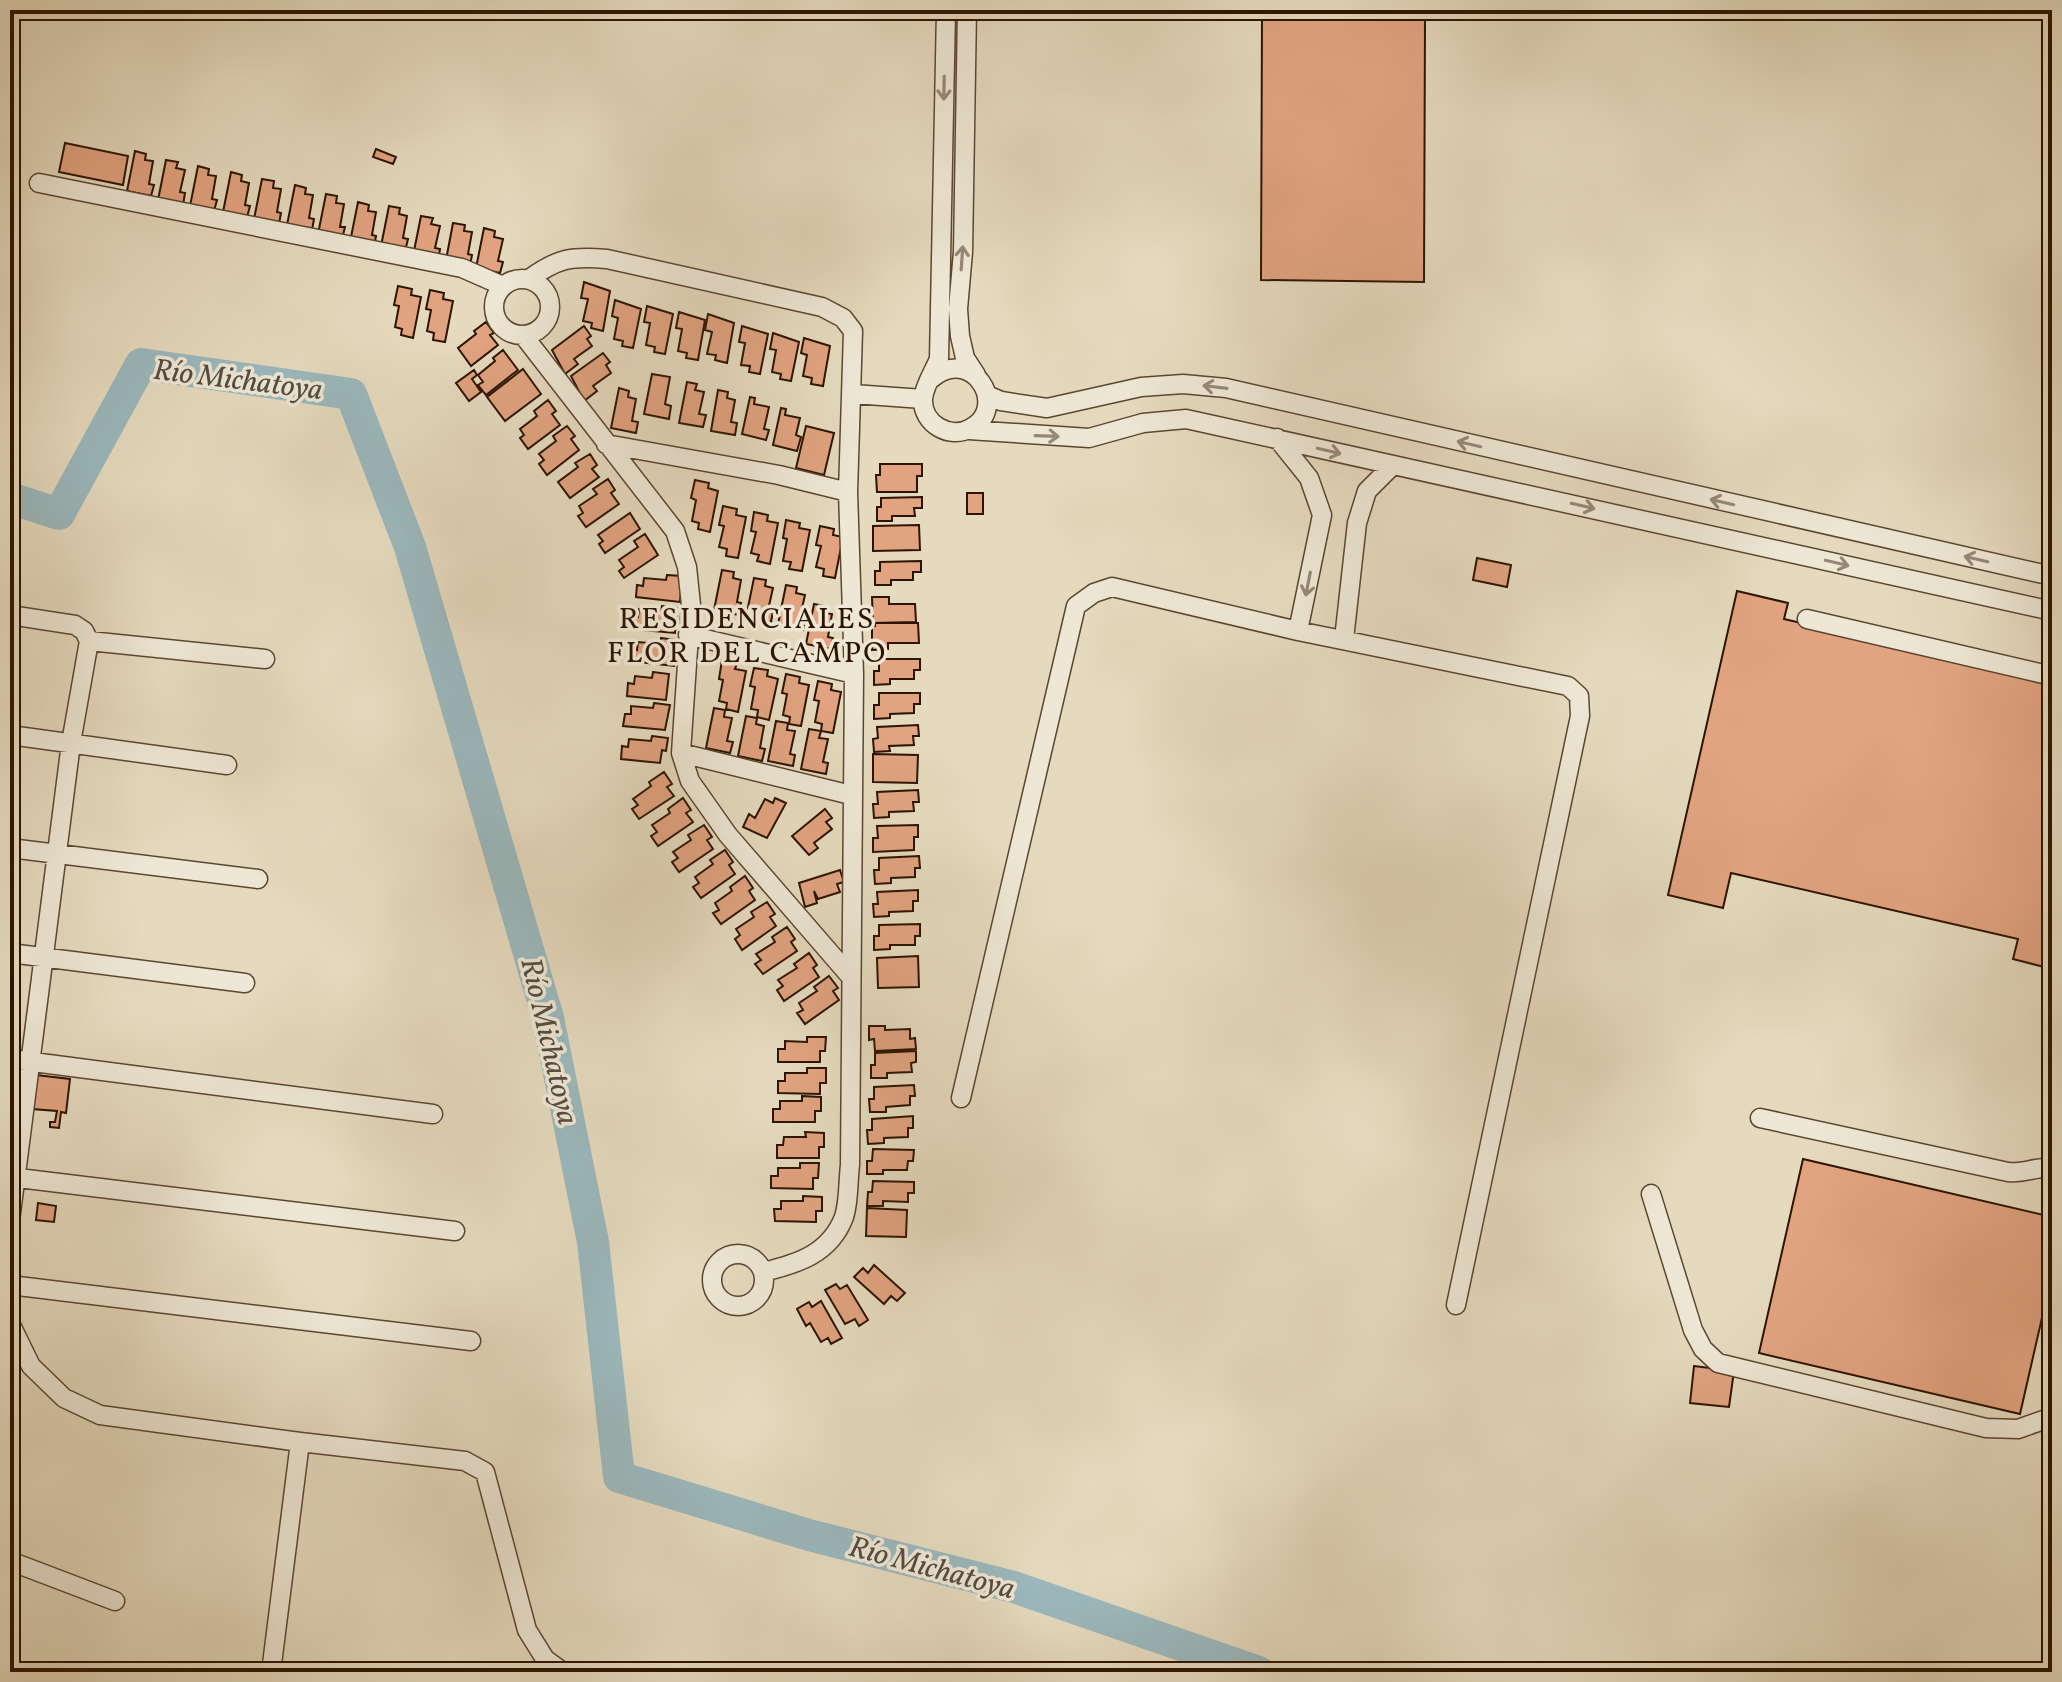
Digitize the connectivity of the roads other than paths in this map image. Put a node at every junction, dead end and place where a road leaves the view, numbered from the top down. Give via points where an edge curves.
1 (14, 10) edge
2 (946, 10) edge
3 (967, 10) edge
4 (10, 17) edge
5 (39, 183) dead end
6 (529, 279) junction
7 (503, 286) junction
8 (523, 335) junction
9 (978, 377) junction
10 (931, 379) junction
11 (853, 394) junction
12 (987, 395) junction
13 (923, 399) junction
14 (969, 430) junction
15 (1277, 438) junction
16 (606, 444) junction
17 (1392, 466) junction
18 (848, 492) junction
19 (1322, 515) junction
20 (1357, 523) junction
21 (2052, 576) edge
22 (2052, 611) edge
23 (10, 615) edge
24 (1807, 619) dead end
25 (1298, 631) junction
26 (688, 635) junction
27 (1344, 639) junction
28 (89, 641) junction
29 (265, 659) dead end
30 (854, 674) junction
31 (2052, 676) edge
32 (10, 735) edge
33 (71, 743) junction
34 (681, 753) junction
35 (227, 765) dead end
36 (851, 795) junction
37 (10, 848) edge
38 (58, 855) junction
39 (258, 879) dead end
40 (10, 953) edge
41 (42, 957) junction
42 (850, 976) junction
43 (245, 983) dead end
44 (19, 1060) edge
45 (961, 1098) dead end
46 (433, 1114) dead end
47 (1760, 1118) dead end
48 (2052, 1168) edge
49 (12, 1177) edge
50 (1651, 1194) dead end
51 (10, 1221) edge
52 (455, 1231) dead end
53 (763, 1272) dead end
54 (10, 1285) edge
55 (1456, 1305) dead end
56 (10, 1323) edge
57 (471, 1341) dead end
58 (2052, 1417) edge
59 (300, 1442) junction
60 (10, 1561) edge
61 (115, 1601) dead end
62 (271, 1672) edge
63 (563, 1672) edge

1 - 4 street
2 -> 10 street via 939,359
9 -> 3 street via 965,358 958,309
5 - 7 street via 462,268
6 - 7 street
6 - 8 street via 549,297 550,315 540,330
6 - 11 street via 552,263 576,257 607,259 822,307 843,318 853,331
7 - 8 street via 495,301 497,318 507,331
8 - 16 street
9 - 10 street via 959,368
9 - 12 street
10 - 13 street
11 - 13 street
11 - 18 street
12 - 14 street via 984,415
21 -> 12 street via 1226,388 1141,387 1047,408
13 - 14 street via 938,427
14 -> 15 street via 1089,438 1143,423 1186,419
15 -> 17 street
15 - 19 street via 1309,478
16 - 18 street
16 - 26 street via 675,531 687,567
17 - 20 street via 1367,491
17 -> 22 street
18 - 30 street
19 - 20 street
19 -> 25 street
20 - 27 street
23 - 28 street via 75,625
24 - 31 street
25 - 27 street
25 - 45 street via 1112,587 1076,606
26 - 30 street
26 - 34 street
27 - 55 street via 1568,686 1579,696 1580,716
28 - 29 street
28 - 33 street
30 - 36 street
32 - 33 street
33 - 35 street
33 - 38 street
34 - 36 street
34 - 42 street via 690,781 728,835
36 - 42 street
37 - 38 street
38 - 39 street
38 - 41 street
40 - 41 street
41 - 43 street
41 - 44 street
42 - 53 street via 850,1165 844,1217 825,1248 794,1265
44 - 46 street
44 - 49 street
47 - 48 street via 2008,1172
49 - 51 street
49 - 52 street
50 - 58 street via 1693,1330 1718,1363 1986,1428 2018,1429
54 - 57 street
56 - 59 street via 31,1366 64,1398 100,1415
59 - 62 street
59 - 63 street via 465,1461 485,1472 527,1630 545,1659
60 - 61 street

